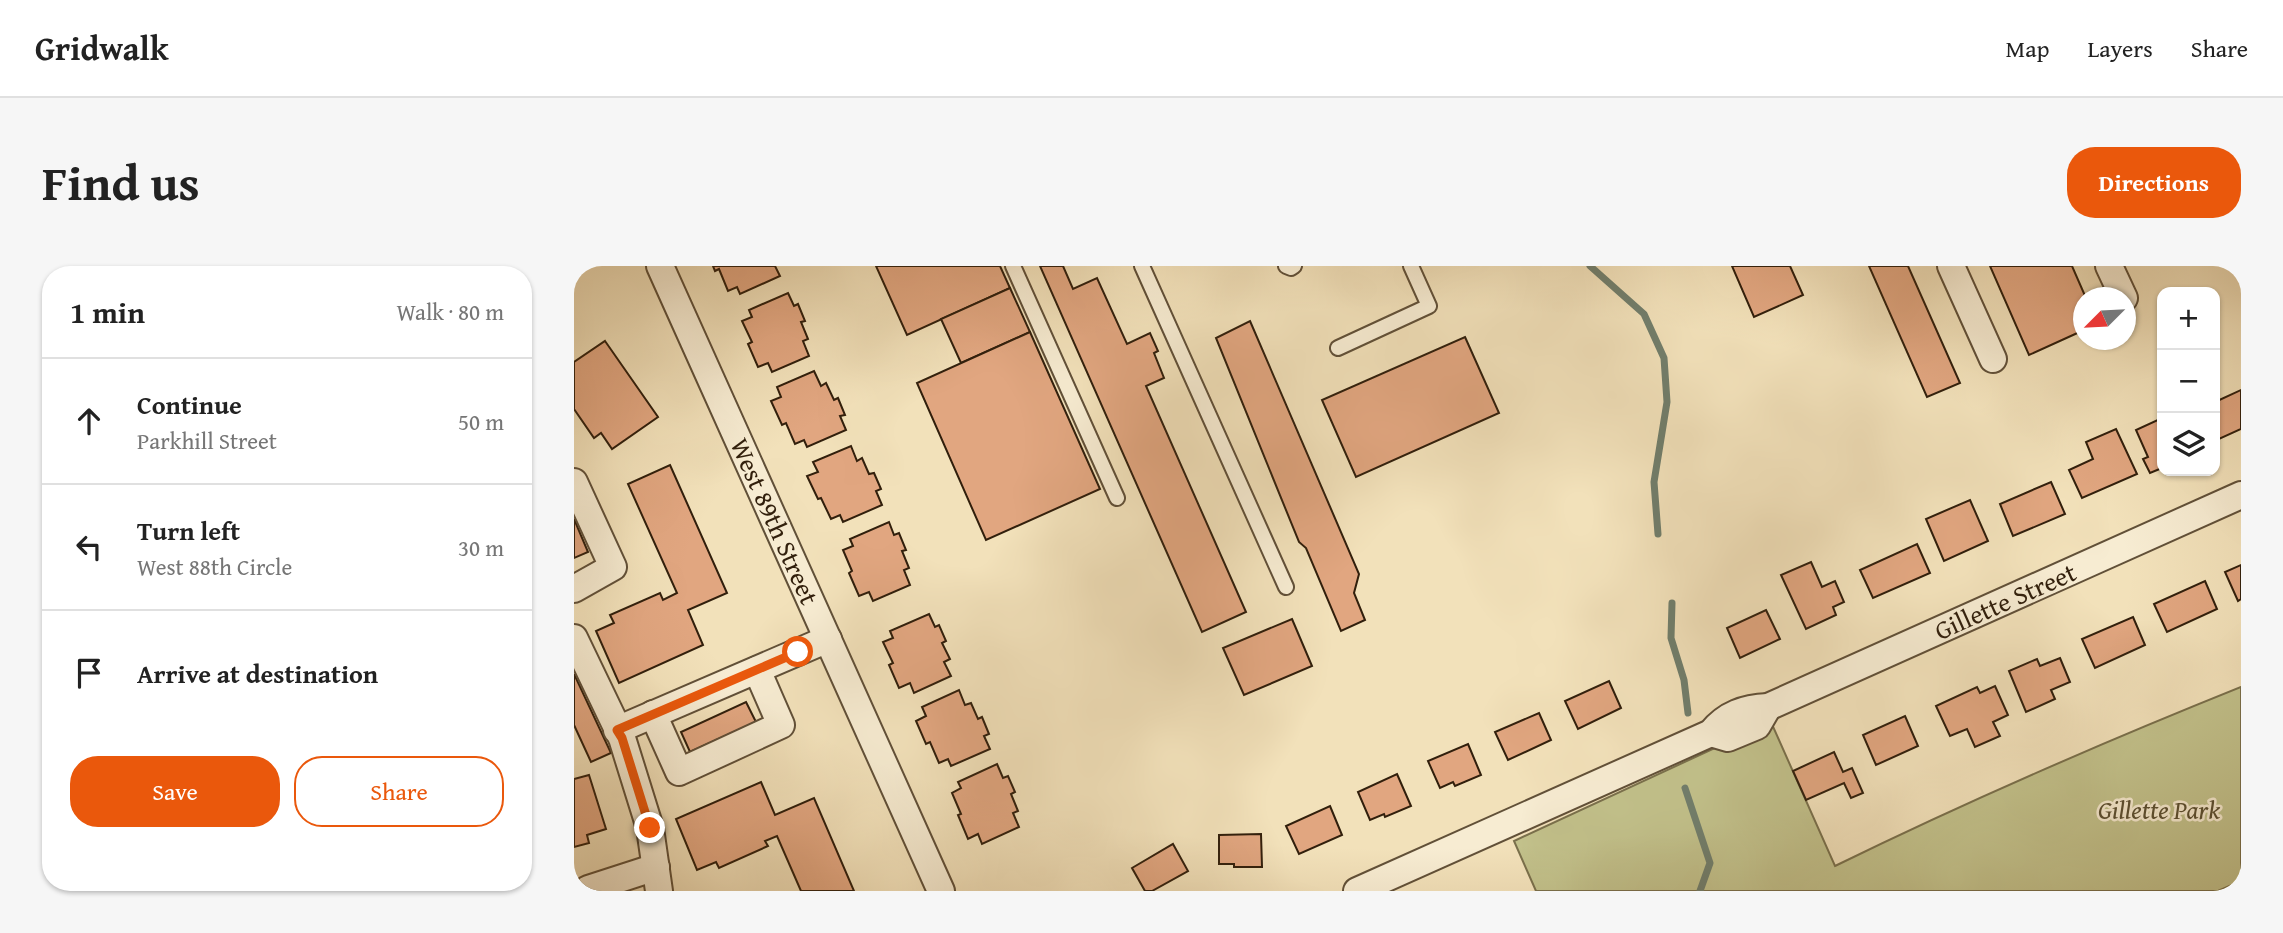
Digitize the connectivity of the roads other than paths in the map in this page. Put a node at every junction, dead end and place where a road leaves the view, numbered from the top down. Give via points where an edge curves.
1 (660, 266) edge
2 (1013, 266) edge
3 (1142, 266) edge
4 (1286, 266) edge
5 (1294, 266) edge
6 (1411, 266) edge
7 (1951, 266) edge
8 (2109, 266) edge
9 (2119, 287) edge
10 (1338, 348) dead end
11 (1993, 359) dead end
12 (574, 482) edge
13 (2241, 495) edge
14 (1117, 498) dead end
15 (1286, 587) dead end
16 (574, 589) edge
17 (574, 638) edge
18 (828, 639) junction
19 (757, 670) junction
20 (653, 715) junction
21 (617, 730) junction
22 (657, 879) edge
23 (588, 891) edge
24 (941, 891) edge
25 (1357, 891) edge

1 - 18 street, West 89th Street
2 - 14 lane
3 - 15 lane
4 - 5 lane
6 - 10 lane via 1429,306
7 - 11 street
8 - 9 street
12 - 16 street via 613,567
13 - 25 street, Gillette Street via 1768,707 1757,726 1728,738 1711,733
17 - 21 street
18 - 19 street
18 - 24 street, West 89th Street
19 - 20 street
19 - 20 street via 781,725 679,772
20 - 21 street
21 - 22 street via 650,828
22 - 23 street

